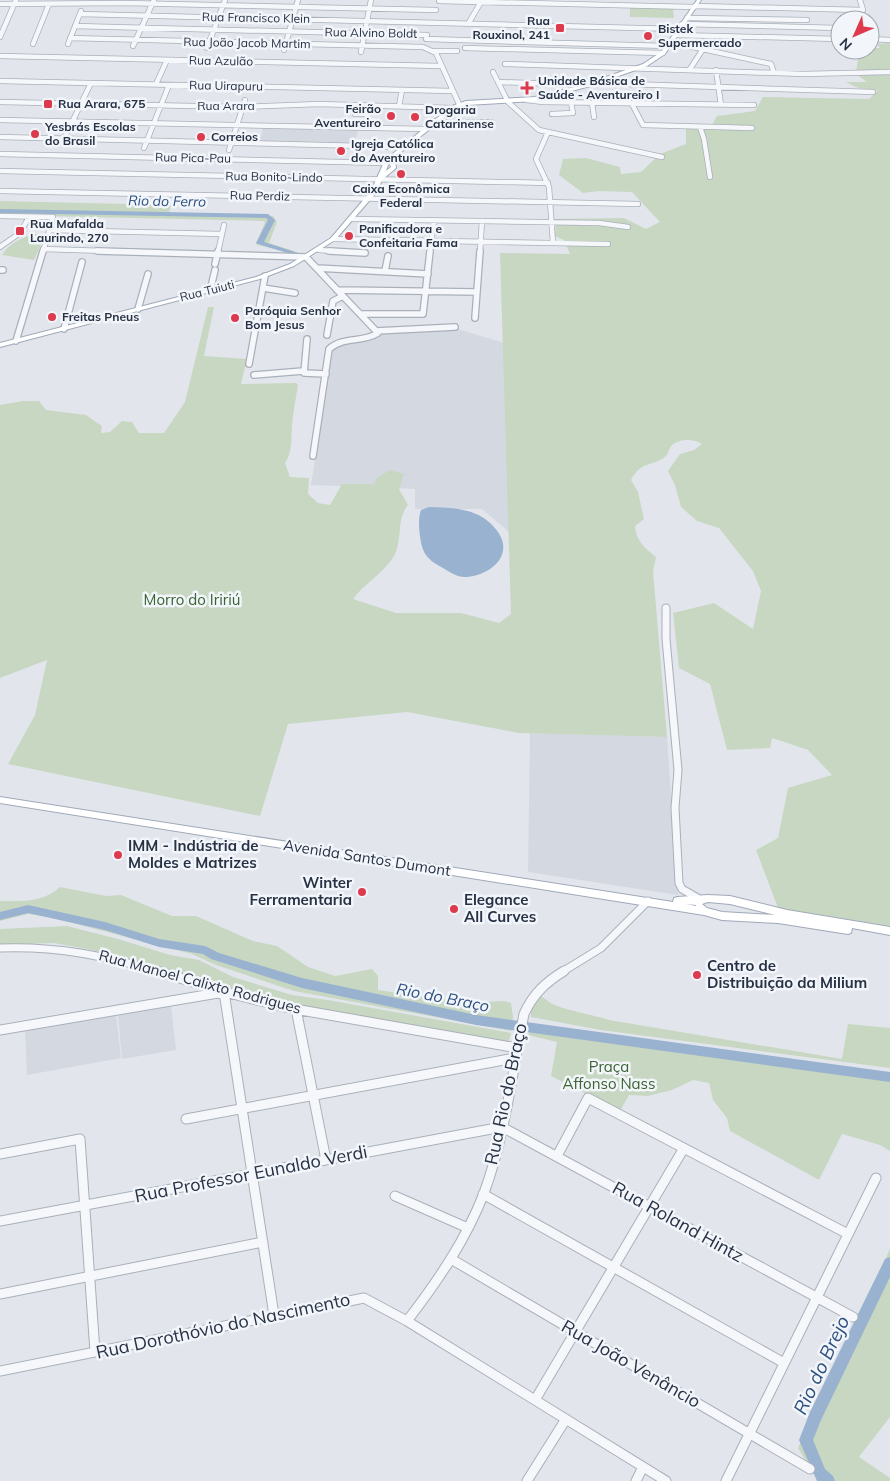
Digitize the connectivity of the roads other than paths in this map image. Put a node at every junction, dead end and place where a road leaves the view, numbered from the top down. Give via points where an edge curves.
1 (225, 0) edge
2 (298, 0) edge
3 (371, 0) edge
4 (439, 0) edge
5 (699, 0) edge
6 (753, 0) edge
7 (860, 0) edge
8 (475, 1) edge
9 (526, 1) edge
10 (16, 2) edge
11 (153, 2) edge
12 (481, 2) junction
13 (603, 2) edge
14 (0, 4) edge
15 (49, 4) junction
16 (84, 4) junction
17 (223, 5) junction
18 (296, 7) junction
19 (694, 7) junction
20 (749, 7) junction
21 (370, 9) junction
22 (436, 10) junction
23 (80, 14) junction
24 (147, 16) junction
25 (219, 17) junction
26 (0, 18) edge
27 (9, 18) junction
28 (687, 18) junction
29 (293, 19) junction
30 (807, 20) dead end
31 (367, 21) junction
32 (431, 23) junction
33 (468, 24) junction
34 (75, 26) junction
35 (681, 26) junction
36 (142, 28) junction
37 (830, 28) edge
38 (214, 29) junction
39 (289, 31) junction
40 (365, 33) junction
41 (1, 34) edge
42 (675, 35) junction
43 (426, 37) junction
44 (70, 38) junction
45 (830, 39) edge
46 (136, 40) junction
47 (487, 41) junction
48 (209, 42) junction
49 (33, 44) dead end
50 (68, 44) dead end
51 (286, 44) junction
52 (669, 44) junction
53 (134, 46) dead end
54 (362, 46) junction
55 (423, 47) junction
56 (207, 48) dead end
57 (465, 48) dead end
58 (487, 48) junction
59 (703, 49) junction
60 (284, 50) dead end
61 (432, 51) junction
62 (457, 51) dead end
63 (361, 52) dead end
64 (663, 53) junction
65 (0, 56) edge
66 (167, 60) junction
67 (505, 64) dead end
68 (442, 66) junction
69 (639, 67) junction
70 (690, 69) junction
71 (716, 70) junction
72 (493, 72) dead end
73 (890, 72) edge
74 (774, 73) junction
75 (0, 81) edge
76 (498, 82) junction
77 (91, 83) junction
78 (596, 83) junction
79 (156, 84) junction
80 (169, 85) junction
81 (588, 85) junction
82 (719, 88) junction
83 (402, 90) junction
84 (453, 91) junction
85 (873, 92) dead end
86 (4, 94) dead end
87 (245, 100) dead end
88 (526, 100) junction
89 (0, 102) edge
90 (508, 102) junction
91 (571, 103) junction
92 (592, 103) junction
93 (81, 104) junction
94 (459, 104) junction
95 (632, 104) junction
96 (721, 105) junction
97 (754, 105) dead end
98 (161, 106) junction
99 (372, 106) junction
100 (399, 106) junction
101 (242, 107) junction
102 (452, 108) junction
103 (355, 114) dead end
104 (552, 114) dead end
105 (594, 117) dead end
106 (0, 120) edge
107 (73, 121) junction
108 (435, 121) junction
109 (491, 122) dead end
110 (154, 124) junction
111 (237, 126) junction
112 (700, 127) junction
113 (752, 128) dead end
114 (424, 132) junction
115 (548, 132) junction
116 (0, 137) edge
117 (64, 139) junction
118 (147, 141) junction
119 (232, 143) junction
120 (403, 147) junction
121 (144, 148) dead end
122 (229, 150) dead end
123 (0, 154) edge
124 (662, 157) dead end
125 (384, 165) junction
126 (394, 168) junction
127 (0, 171) edge
128 (710, 177) dead end
129 (380, 179) junction
130 (548, 183) junction
131 (0, 191) edge
132 (370, 198) junction
133 (550, 202) junction
134 (638, 204) dead end
135 (0, 216) edge
136 (29, 217) junction
137 (353, 219) junction
138 (434, 220) junction
139 (482, 221) junction
140 (552, 222) junction
141 (224, 225) dead end
142 (628, 226) dead end
143 (49, 230) junction
144 (222, 234) junction
145 (333, 239) junction
146 (432, 241) junction
147 (481, 242) junction
148 (554, 243) junction
149 (608, 244) dead end
150 (0, 247) edge
151 (44, 249) junction
152 (319, 250) junction
153 (218, 253) junction
154 (365, 253) dead end
155 (388, 256) dead end
156 (306, 257) junction
157 (82, 262) dead end
158 (317, 268) junction
159 (385, 271) junction
160 (148, 274) dead end
161 (428, 274) junction
162 (265, 276) junction
163 (263, 288) junction
164 (210, 290) junction
165 (337, 290) junction
166 (426, 291) junction
167 (477, 292) junction
168 (295, 293) dead end
169 (343, 296) junction
170 (138, 309) junction
171 (360, 314) junction
172 (475, 318) dead end
173 (455, 327) dead end
174 (64, 329) junction
175 (376, 330) junction
176 (327, 335) dead end
177 (307, 339) dead end
178 (16, 341) junction
179 (0, 345) edge
180 (249, 364) dead end
181 (303, 371) junction
182 (326, 374) junction
183 (254, 375) dead end
184 (313, 456) dead end
185 (666, 608) dead end
186 (0, 796) edge
187 (0, 800) edge
188 (701, 900) junction
189 (648, 901) junction
190 (742, 903) junction
191 (704, 911) junction
192 (741, 918) junction
193 (890, 931) edge
194 (890, 937) edge
195 (0, 948) edge
196 (224, 992) junction
197 (296, 1009) junction
198 (0, 1030) edge
199 (518, 1048) junction
200 (515, 1058) junction
201 (314, 1096) junction
202 (242, 1109) junction
203 (186, 1119) dead end
204 (502, 1127) junction
205 (684, 1148) junction
206 (0, 1154) edge
207 (557, 1156) junction
208 (326, 1160) junction
209 (252, 1174) junction
210 (876, 1178) dead end
211 (483, 1194) junction
212 (395, 1196) dead end
213 (85, 1205) junction
214 (650, 1206) junction
215 (0, 1221) edge
216 (468, 1228) junction
217 (848, 1234) junction
218 (263, 1242) junction
219 (451, 1259) junction
220 (613, 1267) junction
221 (90, 1276) junction
222 (0, 1294) edge
223 (817, 1298) junction
224 (274, 1315) junction
225 (853, 1317) dead end
226 (407, 1321) junction
227 (575, 1332) junction
228 (95, 1352) junction
229 (784, 1363) junction
230 (0, 1371) edge
231 (534, 1400) junction
232 (566, 1419) junction
233 (749, 1434) junction
234 (643, 1467) junction
235 (810, 1469) dead end
236 (527, 1481) edge
237 (636, 1481) edge
238 (666, 1481) edge
239 (726, 1481) edge

1 - 17 street
2 - 18 street
3 - 21 street
4 - 8 street
4 - 22 street
5 - 19 main road, Rua Tuiuti
6 - 20 street
7 - 20 street via 863,10
8 - 12 street
9 - 12 street
9 - 13 street
10 - 14 street
10 - 15 street
10 - 27 street
11 - 16 street
11 - 17 street
11 - 24 street
12 - 33 street
13 - 19 street
15 - 16 street
15 - 49 street
16 - 23 street
17 - 18 street
17 - 25 street
18 - 21 street
18 - 29 street
19 - 20 street
19 - 28 main road, Rua Tuiuti
21 - 22 street
21 - 31 street
22 - 32 street
23 - 24 street, Rua Francisco Klein
23 - 34 street
24 - 25 street, Rua Francisco Klein
24 - 36 street
25 - 29 street, Rua Francisco Klein
25 - 38 street
26 - 27 street
27 - 41 street
28 - 30 street
28 - 35 main road, Rua Tuiuti
29 - 31 street, Rua Francisco Klein
29 - 39 street
31 - 32 street, Rua Francisco Klein
31 - 40 street
32 - 33 street, Rua Francisco Klein
32 - 43 street
33 - 35 street, Rua Francisco Klein
34 - 36 street, Rua Alvino Boldt
34 - 44 street
35 - 37 street, Rua Francisco Klein
35 - 42 main road, Rua Tuiuti
36 - 38 street, Rua Alvino Boldt
36 - 46 street
38 - 39 street, Rua Alvino Boldt
38 - 48 street
39 - 40 street, Rua Alvino Boldt
39 - 51 street
40 - 43 street, Rua Alvino Boldt
40 - 54 street
42 - 45 street
42 - 52 main road, Rua Tuiuti
43 - 47 street, Rua Alvino Boldt
43 - 55 street
44 - 46 street, Rua João Jacob Martim
44 - 50 street
46 - 48 street, Rua João Jacob Martim
46 - 53 street
47 - 52 street, Rua Alvino Boldt
47 - 58 street
48 - 51 street, Rua João Jacob Martim
48 - 56 street
51 - 54 street, Rua João Jacob Martim
51 - 60 street
52 - 59 street, Rua Alvino Boldt
52 - 64 main road, Rua Tuiuti
54 - 55 street, Rua João Jacob Martim
54 - 63 street
55 - 61 street
57 - 58 street
58 - 64 street
59 - 70 street
59 - 74 street, Rua Alvino Boldt via 770,64 774,66
61 - 62 street
61 - 68 street
64 - 69 main road, Rua Tuiuti
65 - 66 street, Rua Azulão
66 - 68 street, Rua Azulão
66 - 79 street
67 - 69 street
68 - 84 street
69 - 70 street
69 - 78 main road, Rua Tuiuti
70 - 71 street
71 - 74 street
71 - 82 street
72 - 76 street
73 - 74 street
75 - 77 street, Rua Uirapuru
76 - 81 street
76 - 90 street
77 - 79 street, Rua Uirapuru
77 - 93 street
78 - 81 main road, Rua Tuiuti
78 - 82 street
79 - 80 street, Rua Uirapuru
80 - 83 street, Rua Uirapuru
80 - 98 street
81 - 88 main road, Rua Tuiuti
82 - 85 street
82 - 96 street
83 - 84 street, Rua Uirapuru
83 - 100 street
84 - 94 street
86 - 89 street
87 - 101 street
88 - 90 main road, Rua Tuiuti
88 - 91 street
89 - 93 street, Rua Arara
90 - 94 main road, Rua Tuiuti
90 - 115 street via 533,125
91 - 92 street
91 - 104 street via 573,113
92 - 95 street
92 - 105 street
93 - 98 street, Rua Arara
93 - 107 street
94 - 102 main road, Rua Tuiuti
95 - 96 street
95 - 112 street via 643,126
96 - 97 street
98 - 101 street, Rua Arara
98 - 110 street
99 - 100 street, Rua Arara
99 - 101 street, Rua Arara
99 - 103 street via 369,114
100 - 102 street, Rua Arara
101 - 111 street
102 - 108 main road, Rua Tuiuti
106 - 107 street
107 - 110 street
107 - 117 street
108 - 109 street
108 - 114 main road, Rua Tuiuti
110 - 111 street
110 - 118 street
111 - 114 street
111 - 119 street
112 - 113 street
112 - 128 street
114 - 120 main road
114 - 126 main road, Rua Tuiuti via 393,160
115 - 124 street
115 - 130 street via 536,157
116 - 117 street
117 - 118 street
118 - 119 street
118 - 121 street
119 - 120 street
119 - 122 street
120 - 125 main road
123 - 125 street, Rua Pica-Pau
125 - 126 main road
125 - 129 main road, Rua Tuiuti
126 - 129 main road, Rua Tuiuti
127 - 129 street, Rua Bonito-Lindo
129 - 130 street, Rua Bonito-Lindo
129 - 132 main road, Rua Tuiuti
130 - 133 street
131 - 132 street, Rua Perdiz
132 - 133 street, Rua Perdiz
132 - 137 main road, Rua Tuiuti
133 - 134 street, Rua Perdiz
133 - 140 street
135 - 136 street
136 - 143 street via 53,217
136 - 150 street via 20,233
137 - 138 street
137 - 145 main road, Rua Tuiuti
138 - 139 street
138 - 146 street
139 - 140 street
139 - 147 street
140 - 142 street
140 - 148 street
141 - 144 street
143 - 144 street
143 - 151 street
144 - 153 street
145 - 146 street
145 - 152 main road, Rua Tuiuti
146 - 147 street
146 - 161 street
147 - 148 street
147 - 167 street
148 - 149 street
151 - 153 street
151 - 178 street
152 - 154 street
152 - 156 main road, Rua Tuiuti
153 - 156 street
153 - 164 street
155 - 159 street
156 - 158 street
156 - 162 main road, Rua Tuiuti
157 - 174 street
158 - 159 street
158 - 165 street
159 - 161 street
160 - 170 street
161 - 166 street
162 - 163 street
162 - 164 main road, Rua Tuiuti
163 - 168 street
163 - 180 street
164 - 170 main road, Rua Tuiuti
165 - 166 street
165 - 169 street
166 - 167 street
166 - 171 street via 423,314
167 - 172 street
169 - 171 street
169 - 176 street via 334,301
170 - 174 main road, Rua Tuiuti
171 - 175 street
173 - 175 street
174 - 178 main road, Rua Tuiuti
175 - 182 street via 378,333 368,339 330,346
177 - 181 street
178 - 179 main road, Rua Tuiuti
181 - 182 street
181 - 183 street
182 - 184 street
185 - 188 street via 678,770 675,808 679,883 682,889
186 - 188 main road, Avenida Santos Dumont via 681,901
187 - 189 main road, Avenida Santos Dumont
188 - 189 main road via 685,904
188 - 190 main road
188 - 191 main road via 699,906
189 - 191 main road, Avenida Santos Dumont
189 - 199 street, Rua Rio do Braço via 602,947 537,990 524,1014
190 - 192 main road via 747,912
190 - 193 main road
191 - 192 main road, Avenida Santos Dumont
192 - 194 main road via 778,919
195 - 196 street, Rua Manoel Calixto Rodrigues via 34,946 82,950
196 - 197 street, Rua Manoel Calixto Rodrigues
196 - 198 street
196 - 202 street
197 - 199 street, Rua Manoel Calixto Rodrigues
197 - 201 street
199 - 200 street, Rua Rio do Braço
200 - 201 street
200 - 204 street, Rua Rio do Braço
201 - 202 street
201 - 208 street
202 - 203 street
202 - 209 street
204 - 207 street, Rua Roland Hintz
204 - 208 street, Rua Professor Eunaldo Verdi
204 - 211 street, Rua Rio do Braço
205 - 207 street via 588,1098
205 - 214 street
205 - 217 street
206 - 213 street via 80,1139
207 - 214 street, Rua Roland Hintz
208 - 209 street, Rua Professor Eunaldo Verdi
209 - 213 street, Rua Professor Eunaldo Verdi
209 - 218 street
210 - 217 street
211 - 216 street, Rua Rio do Braço
211 - 220 street
212 - 216 street
213 - 215 street, Rua Professor Eunaldo Verdi
213 - 221 street
214 - 220 street
214 - 223 street, Rua Roland Hintz
216 - 219 street, Rua Rio do Braço
217 - 223 street
218 - 221 street
218 - 224 street
219 - 226 street, Rua Rio do Braço
219 - 227 street, Rua João Venâncio
220 - 227 street
220 - 229 street
221 - 222 street
221 - 228 street
223 - 225 street, Rua Roland Hintz
223 - 229 street
224 - 226 street, Rua Dorothóvio do Nascimento via 364,1298
224 - 228 street, Rua Dorothóvio do Nascimento
226 - 231 street, Rua Dorothóvio do Nascimento
227 - 231 street
227 - 233 street, Rua João Venâncio
228 - 230 street, Rua Dorothóvio do Nascimento
229 - 233 street
231 - 232 street, Rua Dorothóvio do Nascimento
232 - 234 street, Rua Dorothóvio do Nascimento
232 - 236 street
233 - 235 street, Rua João Venâncio
233 - 239 street
234 - 237 street
234 - 238 street, Rua Dorothóvio do Nascimento

